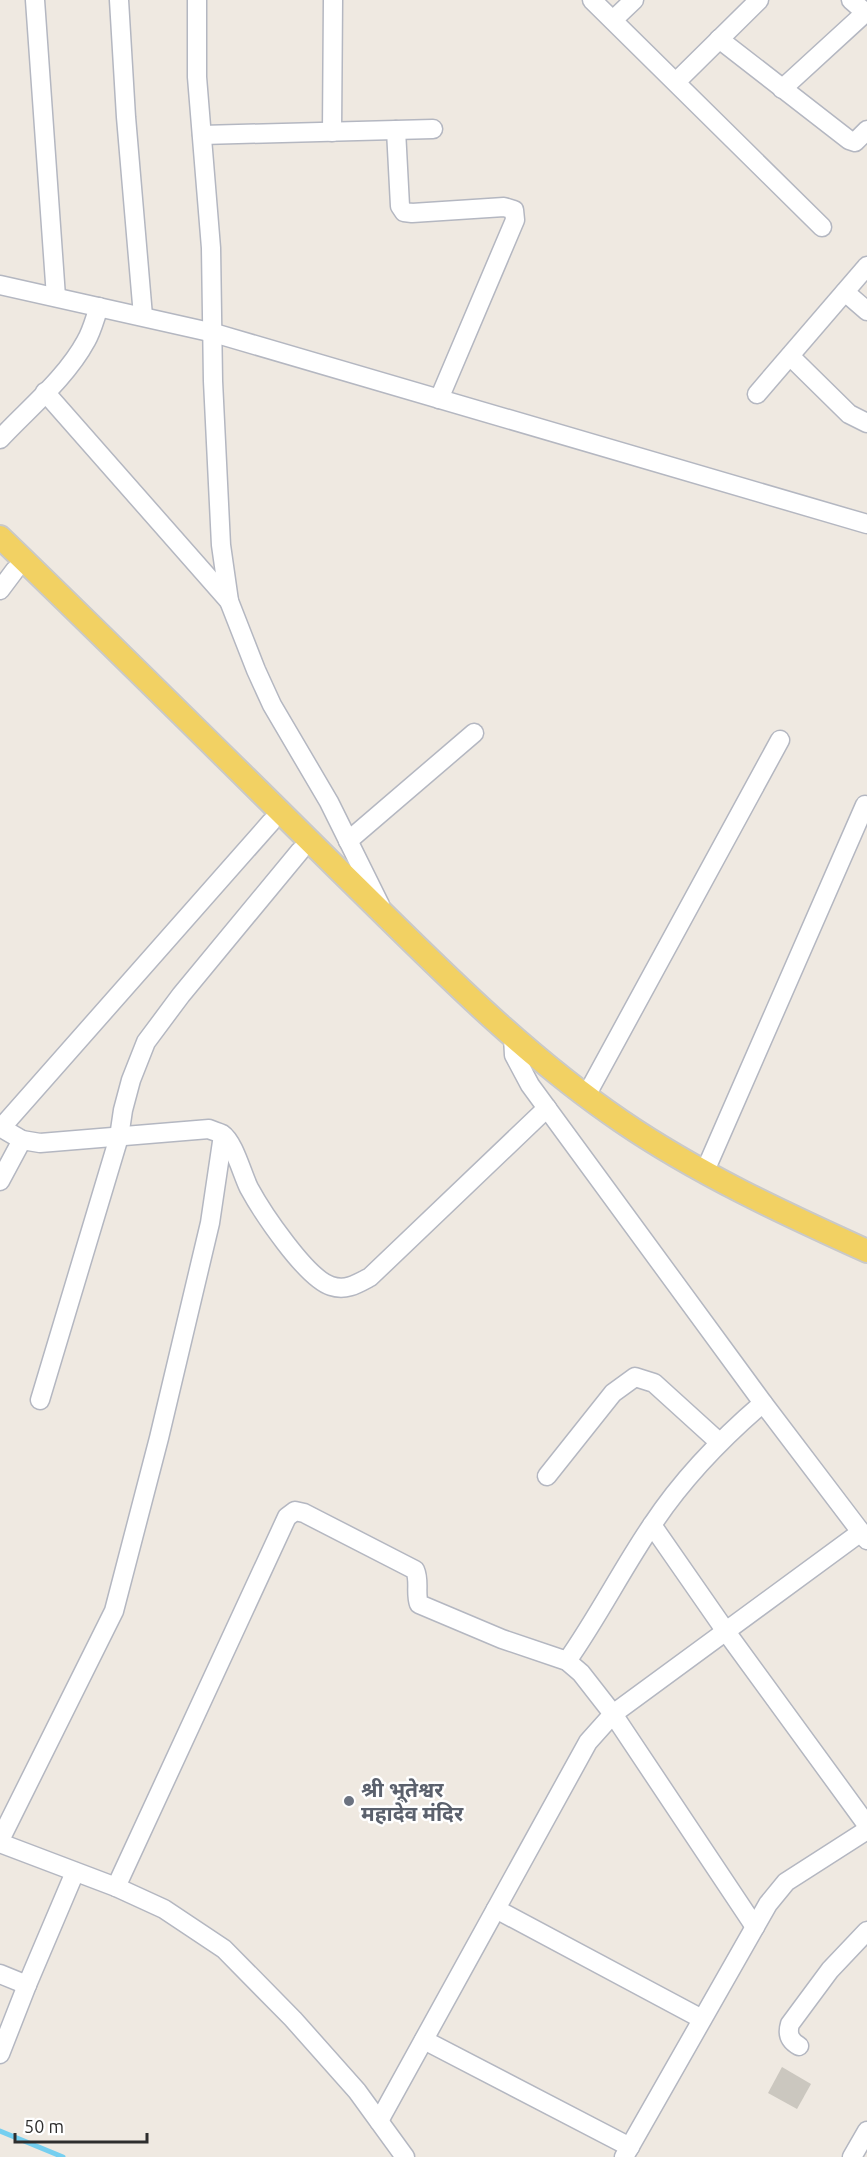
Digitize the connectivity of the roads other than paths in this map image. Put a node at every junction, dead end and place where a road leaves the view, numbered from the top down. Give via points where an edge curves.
1 (35, 0) edge
2 (119, 0) edge
3 (197, 0) edge
4 (333, 0) edge
5 (592, 0) edge
6 (634, 0) edge
7 (759, 0) edge
8 (851, 0) edge
9 (866, 14) edge
10 (613, 20) junction
11 (719, 39) junction
12 (676, 82) junction
13 (782, 89) junction
14 (433, 129) dead end
15 (396, 130) junction
16 (867, 130) edge
17 (332, 132) junction
18 (202, 135) junction
19 (822, 227) dead end
20 (867, 266) edge
21 (0, 285) edge
22 (845, 292) junction
23 (56, 297) junction
24 (99, 307) junction
25 (867, 311) edge
26 (143, 316) junction
27 (214, 333) junction
28 (790, 356) junction
29 (45, 392) junction
30 (757, 394) dead end
31 (439, 399) junction
32 (867, 423) edge
33 (0, 439) edge
34 (867, 524) edge
35 (0, 537) edge
36 (7, 563) edge
37 (0, 590) edge
38 (229, 601) junction
39 (107, 649) junction
40 (474, 733) dead end
41 (780, 740) dead end
42 (865, 805) dead end
43 (271, 822) junction
44 (348, 841) junction
45 (300, 851) junction
46 (385, 915) junction
47 (513, 1046) junction
48 (586, 1096) junction
49 (547, 1108) junction
50 (1, 1127) edge
51 (223, 1135) junction
52 (118, 1137) junction
53 (22, 1140) junction
54 (705, 1171) junction
55 (0, 1181) edge
56 (867, 1251) edge
57 (867, 1268) edge
58 (40, 1400) dead end
59 (763, 1403) junction
60 (719, 1442) junction
61 (547, 1476) dead end
62 (652, 1525) junction
63 (864, 1536) edge
64 (726, 1632) junction
65 (567, 1662) junction
66 (613, 1714) junction
67 (867, 1825) edge
68 (867, 1830) edge
69 (0, 1842) edge
70 (75, 1872) junction
71 (116, 1887) junction
72 (496, 1909) junction
73 (755, 1928) junction
74 (867, 1930) edge
75 (0, 1974) edge
76 (27, 1985) junction
77 (702, 2019) junction
78 (424, 2040) junction
79 (798, 2046) dead end
80 (0, 2054) edge
81 (379, 2121) junction
82 (867, 2131) edge
83 (627, 2152) edge
84 (405, 2157) edge
85 (852, 2157) edge

1 - 23 street
2 - 26 street
3 - 18 street
4 - 17 street
5 - 10 street
6 - 10 street
7 - 11 street
8 - 9 street
9 - 13 street
10 - 12 street
11 - 12 street
11 - 13 street
12 - 19 street
13 - 16 street via 849,140 855,142
14 - 15 street
15 - 17 street
15 - 31 street via 400,206 404,212 504,207 514,210 515,220
17 - 18 street
18 - 27 street
20 - 22 street
21 - 23 street
22 - 25 street
22 - 28 street
23 - 24 street
24 - 26 street
24 - 29 street via 86,340
26 - 27 street
27 - 31 street
27 - 38 street via 222,545
28 - 30 street
28 - 32 street via 849,414
29 - 33 street
29 - 38 street
31 - 34 street
35 - 39 main road
36 - 37 street
36 - 39 main road
38 - 44 street via 272,705
39 - 43 main road
39 - 46 main road
40 - 44 street
41 - 48 street
42 - 54 street
43 - 45 main road
43 - 50 street
44 - 46 street
45 - 47 main road via 396,946
45 - 52 street via 146,1042 131,1080
46 - 47 main road
47 - 48 main road
47 - 49 street via 530,1085
47 - 57 main road via 613,1131 663,1163
48 - 54 main road via 669,1153
49 - 51 street via 370,1277 349,1288 331,1286 312,1274 291,1249 250,1189
49 - 59 street
50 - 53 street
51 - 52 street via 209,1129
51 - 69 street via 207,1234 114,1611
52 - 53 street via 40,1143
52 - 58 street
53 - 55 street
54 - 56 main road
59 - 60 street
59 - 63 street
60 - 61 street via 654,1383 635,1377 613,1393
60 - 62 street
62 - 64 street
62 - 65 street
63 - 64 street
64 - 66 street
64 - 67 street
65 - 66 street via 593,1686
65 - 71 street via 419,1604 415,1570 304,1513 295,1512 287,1517
66 - 72 street via 588,1742
66 - 73 street
68 - 73 street via 786,1882
69 - 70 street
70 - 71 street
70 - 76 street
71 - 81 street via 164,1909 224,1949 357,2091
72 - 77 street
72 - 78 street
73 - 77 street
74 - 79 street via 830,1970 790,2024 788,2031
75 - 76 street
76 - 80 street
77 - 83 street
78 - 81 street
78 - 83 street
81 - 84 street
82 - 85 street

